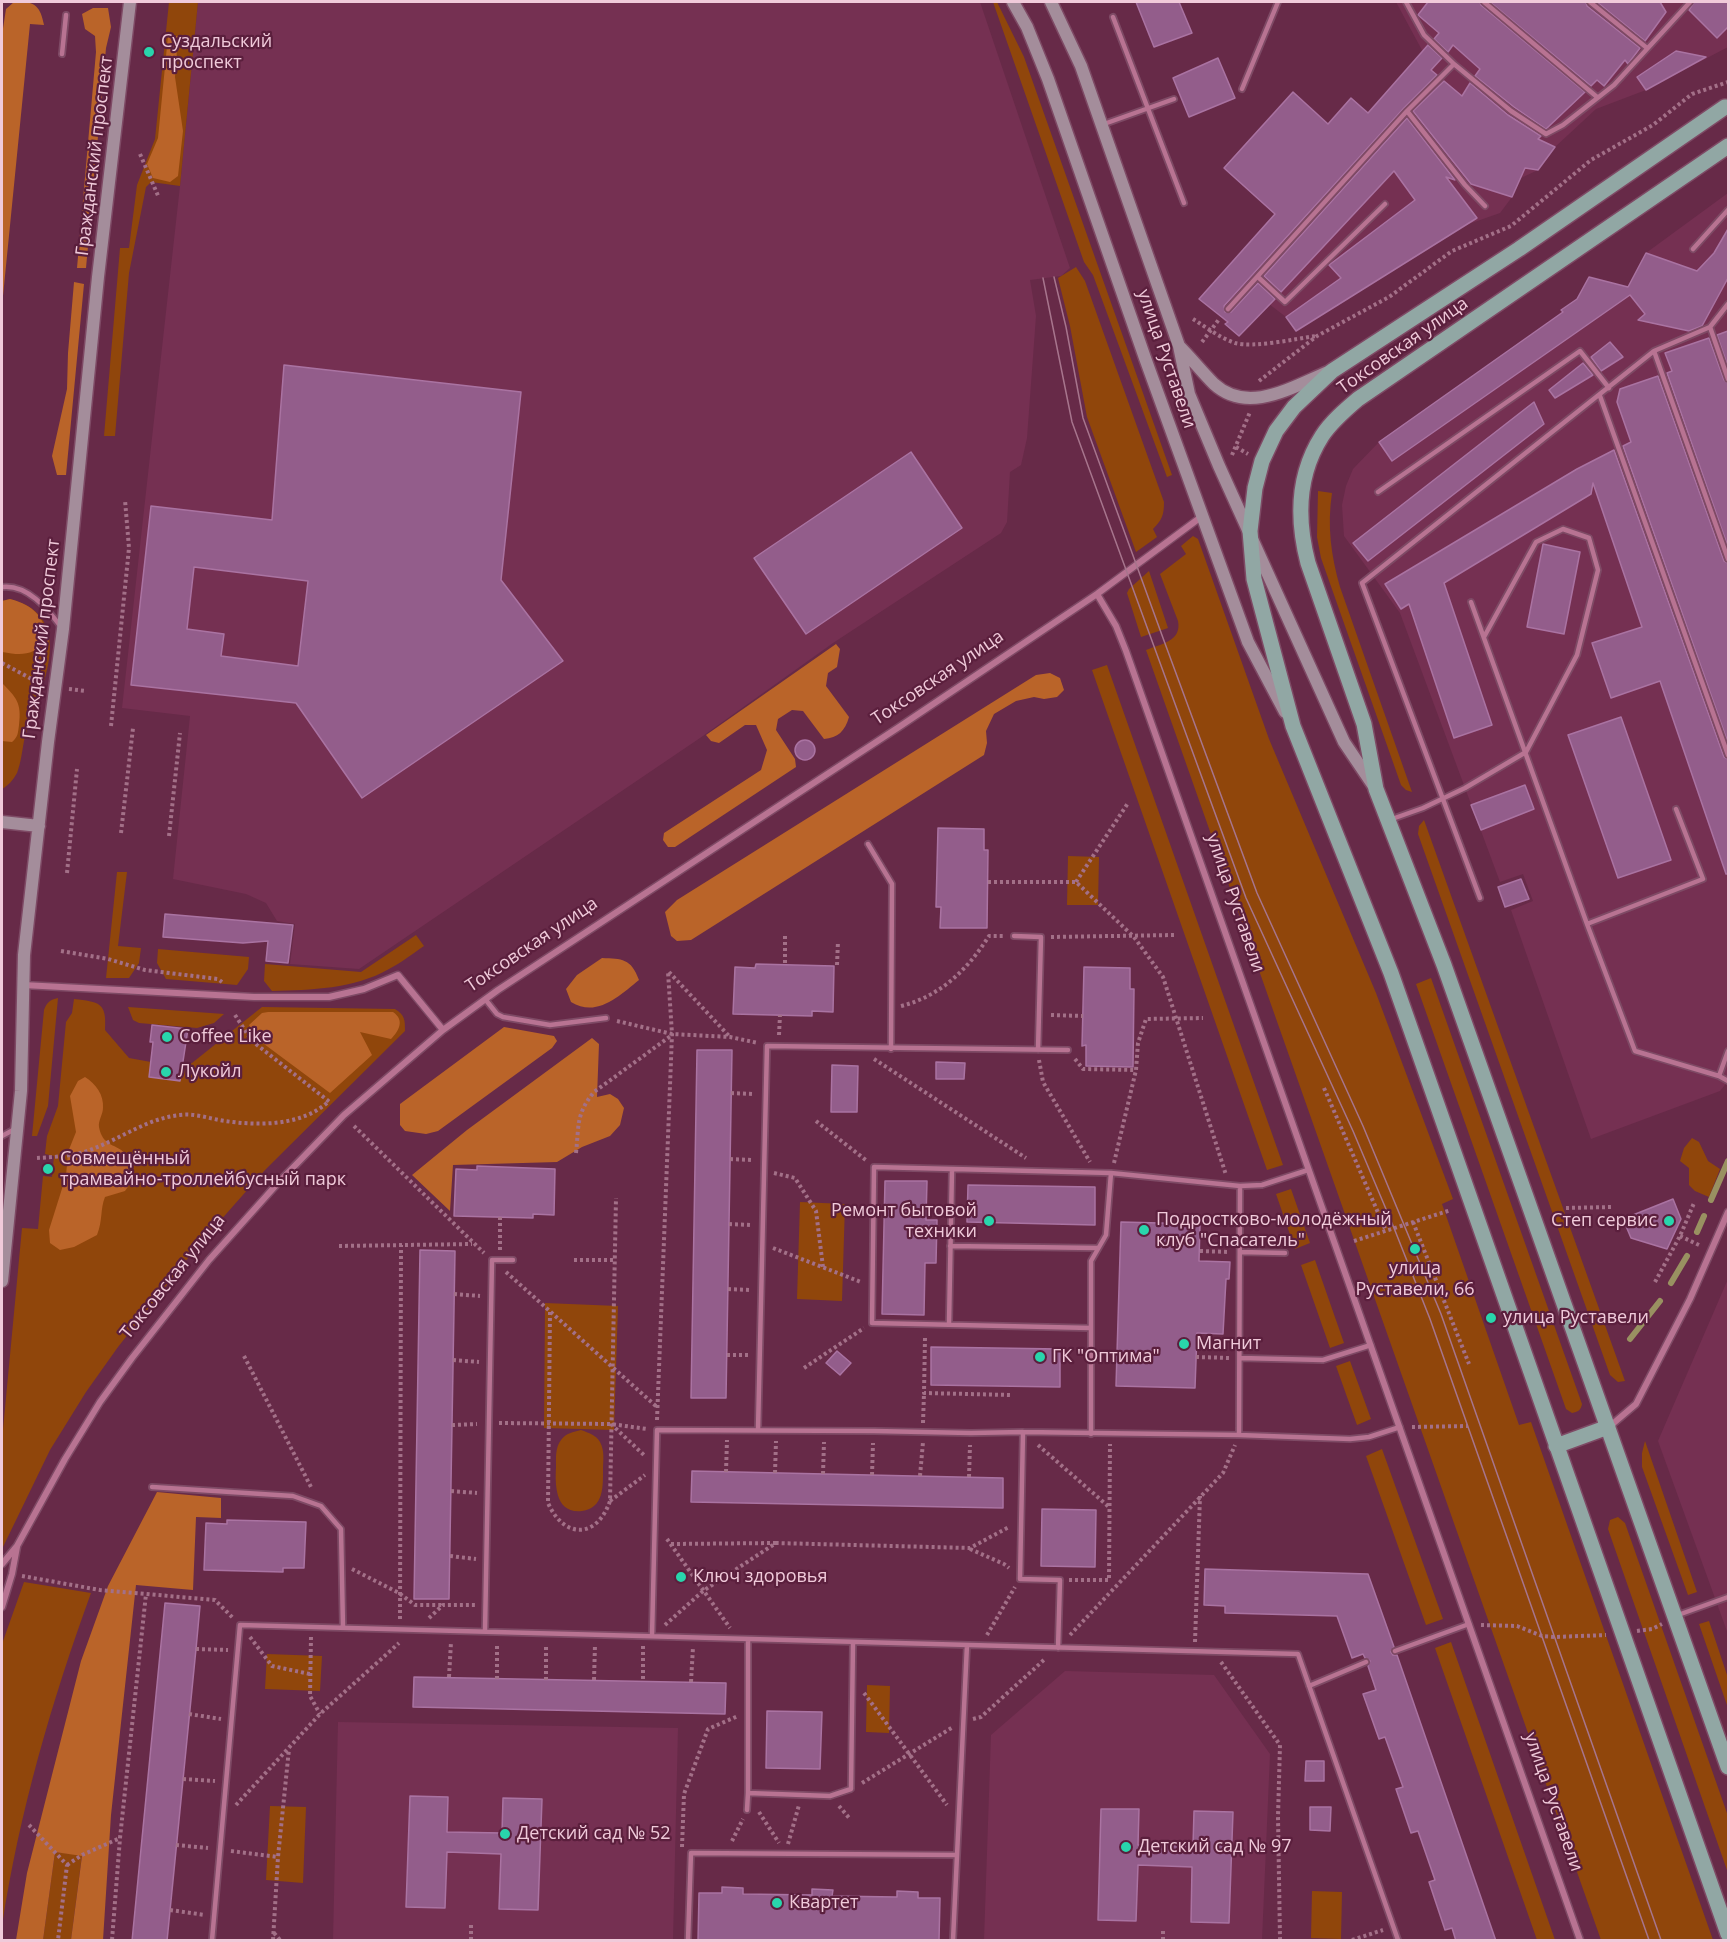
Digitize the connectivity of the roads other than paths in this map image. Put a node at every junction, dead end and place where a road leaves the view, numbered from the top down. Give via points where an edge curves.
1 (130, 2) edge
2 (1013, 2) edge
3 (1051, 2) edge
4 (1278, 2) edge
5 (1406, 2) edge
6 (1484, 2) edge
7 (1590, 2) edge
8 (1690, 2) edge
9 (66, 15) dead end
10 (1113, 17) dead end
11 (1647, 48) junction
12 (62, 54) dead end
13 (1454, 64) junction
14 (1242, 89) dead end
15 (1596, 97) junction
16 (1174, 99) dead end
17 (1725, 107) dead end
18 (1148, 108) junction
19 (1407, 111) junction
20 (1102, 125) junction
21 (1728, 146) edge
22 (1184, 203) dead end
23 (1385, 204) dead end
24 (1485, 206) dead end
25 (1728, 210) edge
26 (1693, 249) dead end
27 (1258, 277) junction
28 (1728, 304) edge
29 (1228, 309) dead end
30 (1710, 327) junction
31 (1179, 346) junction
32 (1654, 351) junction
33 (1332, 371) junction
34 (1728, 379) edge
35 (1609, 388) junction
36 (1600, 396) junction
37 (1378, 492) dead end
38 (1202, 517) junction
39 (1250, 531) junction
40 (1728, 559) edge
41 (2, 587) edge
42 (1097, 594) junction
43 (1471, 602) dead end
44 (63, 629) junction
45 (1484, 637) junction
46 (1293, 726) junction
47 (1526, 752) junction
48 (1728, 755) edge
49 (1376, 789) junction
50 (1444, 798) junction
51 (1676, 809) dead end
52 (1387, 821) junction
53 (2, 822) edge
54 (39, 826) junction
55 (868, 844) dead end
56 (1480, 898) dead end
57 (1587, 924) junction
58 (1014, 936) road end
59 (23, 985) junction
60 (485, 999) junction
61 (606, 1018) road end
62 (443, 1030) junction
63 (891, 1049) junction
64 (1038, 1050) junction
65 (1068, 1050) road end
66 (1728, 1052) edge
67 (1719, 1076) junction
68 (1728, 1081) edge
69 (17, 1128) junction
70 (2, 1136) edge
71 (952, 1169) junction
72 (1308, 1170) junction
73 (1112, 1173) junction
74 (1240, 1186) junction
75 (1728, 1212) edge
76 (950, 1246) junction
77 (1098, 1248) junction
78 (1240, 1252) junction
79 (1285, 1252) dead end
80 (513, 1260) dead end
81 (2, 1281) edge
82 (949, 1324) junction
83 (1091, 1328) junction
84 (1371, 1345) junction
85 (1240, 1358) junction
86 (1400, 1427) junction
87 (1608, 1427) junction
88 (758, 1430) junction
89 (1023, 1432) junction
90 (1091, 1434) junction
91 (1239, 1435) junction
92 (1556, 1446) junction
93 (152, 1487) dead end
94 (17, 1546) junction
95 (2, 1564) edge
96 (1728, 1597) edge
97 (2, 1607) edge
98 (1676, 1616) junction
99 (1469, 1624) junction
100 (343, 1628) junction
101 (485, 1631) junction
102 (652, 1636) junction
103 (748, 1639) junction
104 (853, 1642) junction
105 (967, 1645) junction
106 (1058, 1648) junction
107 (1395, 1651) dead end
108 (1366, 1662) dead end
109 (1309, 1686) junction
110 (1728, 1767) edge
111 (748, 1793) junction
112 (747, 1810) road end
113 (957, 1855) junction
114 (1728, 1934) edge
115 (212, 1941) edge
116 (688, 1941) edge
117 (953, 1941) edge
118 (1398, 1941) edge
119 (1580, 1941) edge

1 - 44 main road, Гражданский проспект
2 - 38 main road, улица Руставели via 1048,79
3 - 20 main road, улица Руставели via 1081,66
4 - 14 lane
5 - 13 lane via 1424,35
6 - 15 lane
7 - 11 lane
8 - 11 lane
9 - 12 lane
10 - 18 lane
11 - 15 lane via 1614,85
13 - 15 lane via 1546,134
13 - 19 lane
16 - 18 lane
17 - 33 main road, Токсовская улица via 1519,249
18 - 20 lane
18 - 22 lane
19 - 24 lane
19 - 27 lane
20 - 31 main road, улица Руставели
21 - 49 main road, Токсовская улица via 1358,399 1322,435 1304,477 1302,540 1365,724
23 - 27 lane via 1285,302
25 - 26 lane
27 - 29 lane
28 - 30 lane
30 - 32 lane
30 - 34 lane
31 - 33 main road, Токсовская улица via 1215,385 1233,396 1263,398
31 - 39 main road, улица Руставели via 1189,394
32 - 35 lane
32 - 40 lane
33 - 39 main road, Токсовская улица via 1294,406 1276,431 1262,461
35 - 36 lane
35 - 37 lane via 1580,351
36 - 48 lane
36 - 50 lane via 1362,583
38 - 42 street, Токсовская улица
38 - 46 main road, улица Руставели via 1248,642
39 - 46 main road, улица Руставели via 1254,579
39 - 49 main road, улица Руставели via 1344,742
41 - 44 lane via 33,596
42 - 60 street, Токсовская улица
42 - 72 street, улица Руставели via 1120,634
43 - 45 lane
44 - 54 main road, Гражданский проспект
45 - 47 lane
45 - 47 lane via 1536,542 1563,529 1589,538 1598,570 1577,655
46 - 92 main road, улица Руставели via 1391,973
47 - 50 lane
47 - 57 lane
49 - 52 main road, улица Руставели
50 - 52 lane
50 - 56 lane
51 - 57 lane via 1703,879
52 - 87 main road, улица Руставели via 1444,965
53 - 54 main road
54 - 59 main road, Гражданский проспект
55 - 63 lane via 892,884
57 - 67 lane via 1635,1051
58 - 64 lane via 1041,937
59 - 62 street via 255,998 329,997 364,990 398,975
59 - 69 main road, Гражданский проспект
60 - 61 lane via 504,1017 550,1025
60 - 62 street, Токсовская улица
62 - 94 street, Токсовская улица via 344,1115 209,1260 100,1402
63 - 64 lane
63 - 88 lane via 767,1046
64 - 65 lane
66 - 67 lane
67 - 68 lane
69 - 70 lane
69 - 81 main road, Гражданский проспект
71 - 73 lane
71 - 76 lane
71 - 82 lane via 874,1167 872,1323
72 - 74 lane via 1262,1185
72 - 84 street, улица Руставели
73 - 74 lane
73 - 77 lane via 1106,1235
74 - 78 lane
75 - 87 street via 1690,1299 1636,1404
76 - 77 lane
76 - 82 lane
77 - 83 lane via 1091,1261
78 - 79 lane
78 - 85 lane
80 - 101 lane via 492,1260
82 - 83 lane
83 - 90 lane
84 - 85 lane via 1323,1360
84 - 86 street, улица Руставели
85 - 91 lane
86 - 91 lane via 1350,1439
86 - 99 street, улица Руставели
87 - 92 main road
87 - 98 main road, улица Руставели
88 - 89 lane
88 - 102 lane via 657,1430
89 - 90 lane
89 - 106 lane via 1020,1579 1060,1580
90 - 91 lane
92 - 114 main road, улица Руставели
93 - 100 lane via 293,1496 321,1506 342,1529
94 - 95 street, Токсовская улица
94 - 97 street, Токсовская улица
96 - 98 lane
98 - 110 main road, улица Руставели
99 - 107 lane
99 - 119 street, улица Руставели
100 - 101 lane
100 - 115 lane via 240,1625
101 - 102 lane
102 - 103 lane
103 - 104 lane
103 - 111 lane
104 - 105 lane
104 - 111 lane via 851,1789 830,1796
105 - 106 lane
105 - 113 lane
106 - 109 lane via 1298,1654
108 - 109 lane
109 - 118 lane
111 - 112 lane
113 - 116 lane via 691,1853
113 - 117 lane

